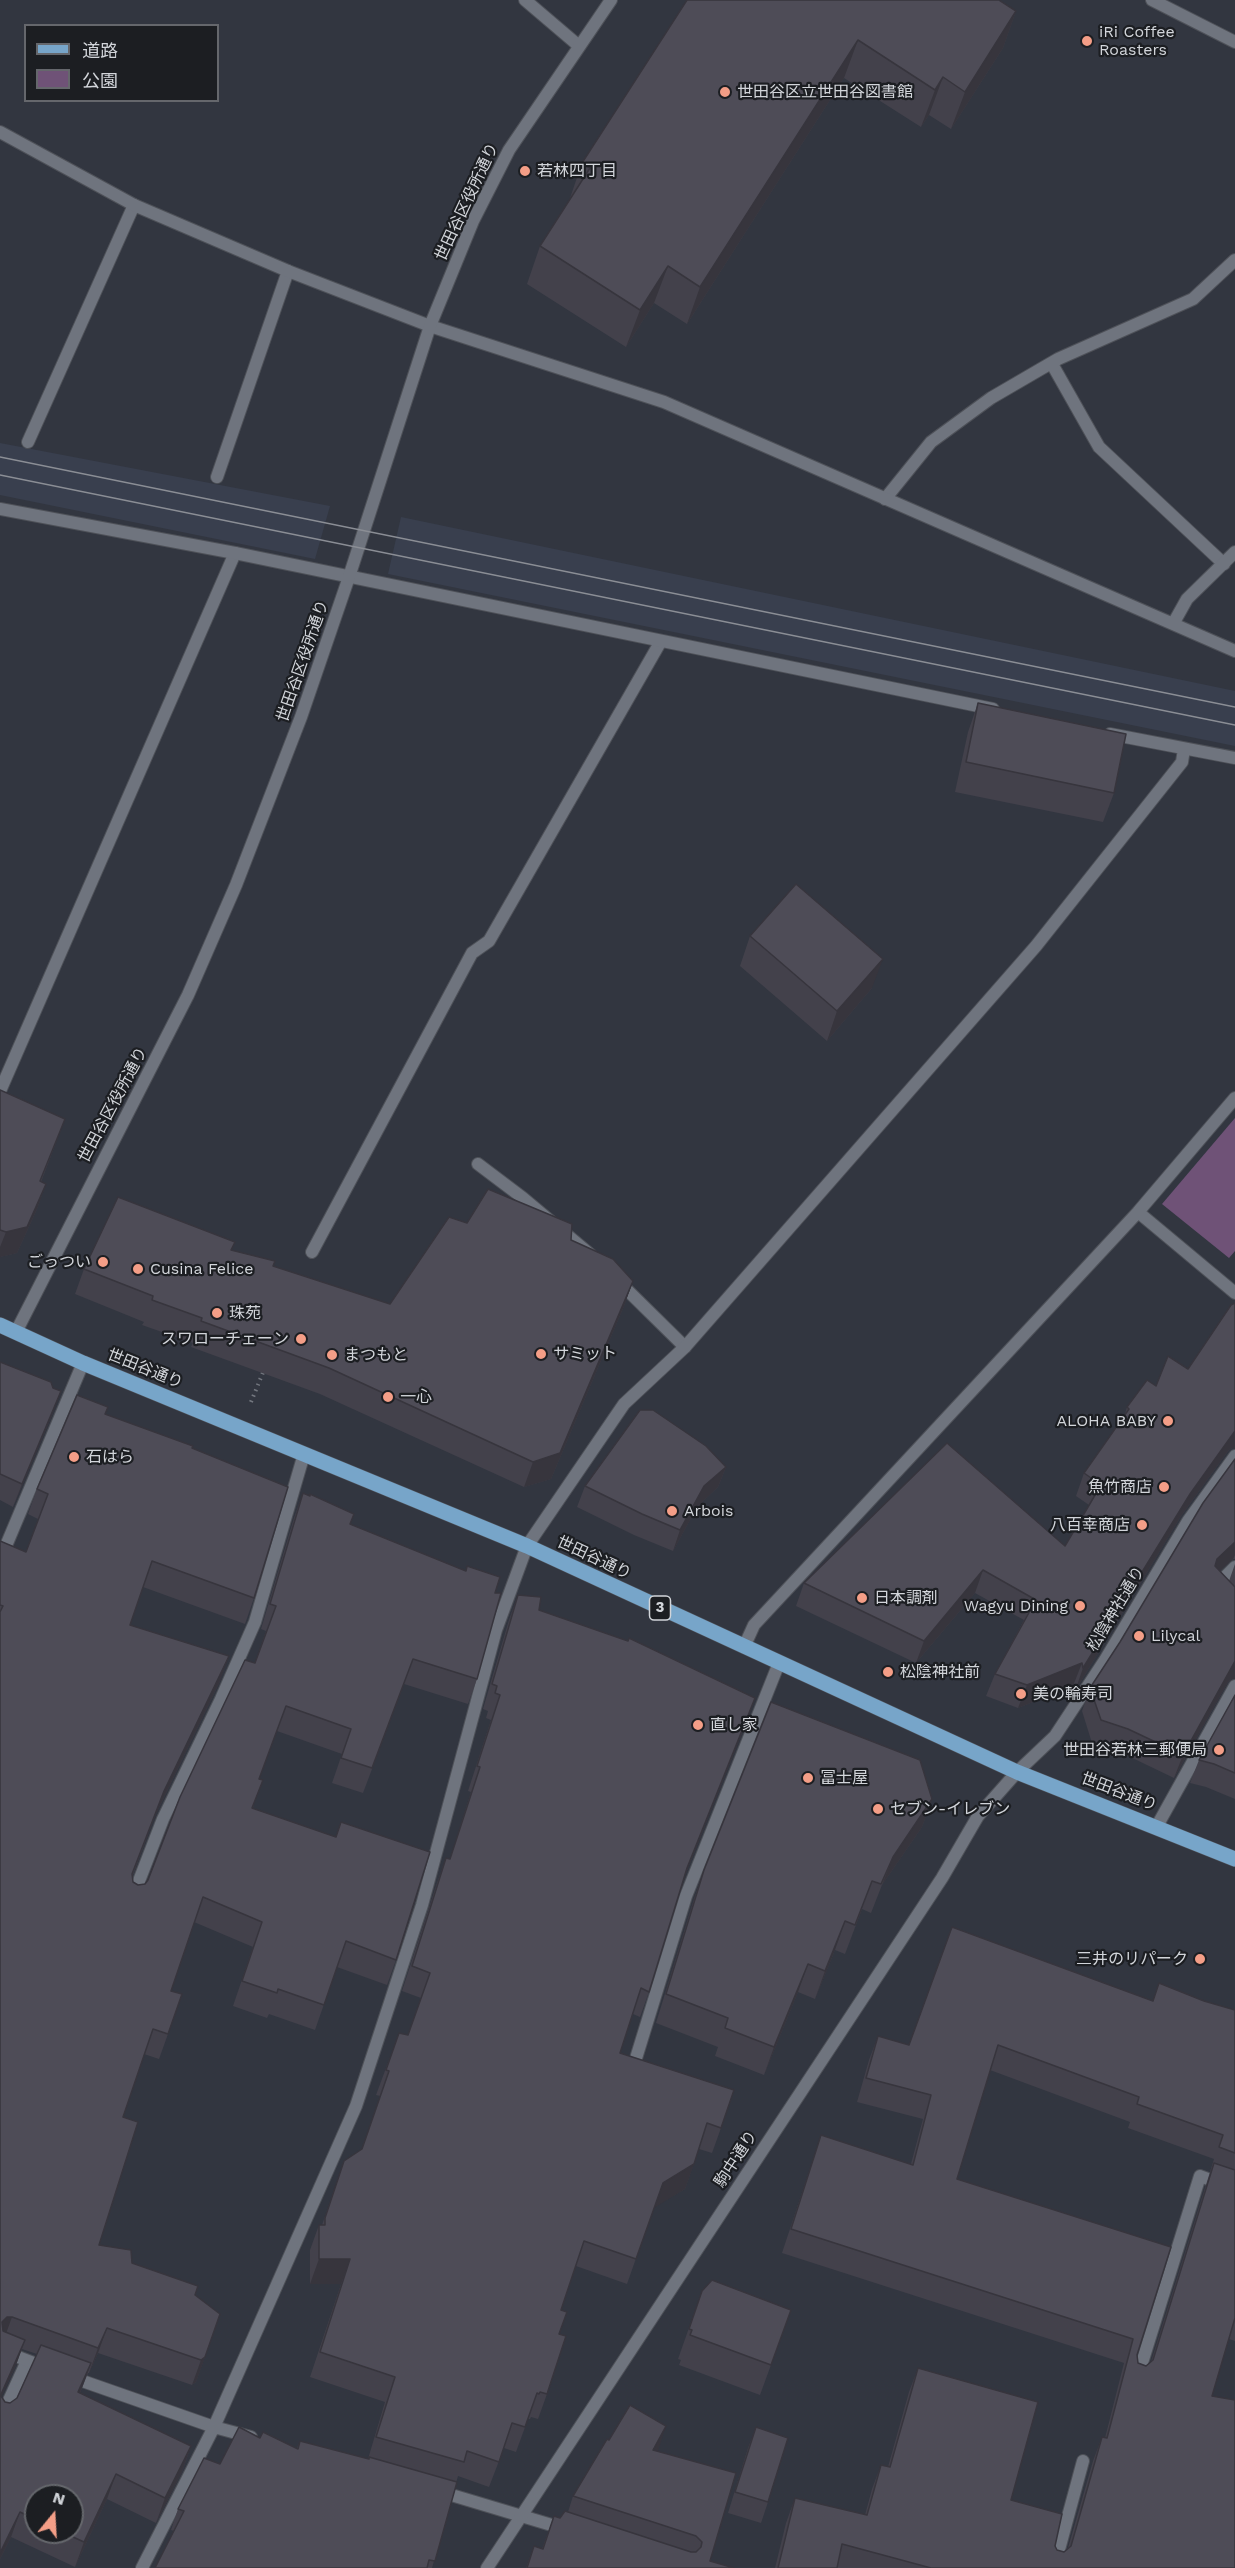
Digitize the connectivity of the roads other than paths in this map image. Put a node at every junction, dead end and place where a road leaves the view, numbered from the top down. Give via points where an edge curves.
1 (525, 0) edge
2 (611, 0) edge
3 (1152, 0) edge
4 (1235, 42) edge
5 (579, 46) junction
6 (0, 132) edge
7 (134, 205) junction
8 (1235, 260) edge
9 (288, 271) junction
10 (430, 326) junction
11 (1052, 364) junction
12 (28, 442) dead end
13 (217, 477) dead end
14 (885, 499) junction
15 (0, 509) edge
16 (1235, 552) edge
17 (236, 553) junction
18 (1224, 564) junction
19 (349, 577) junction
20 (1173, 624) junction
21 (661, 641) junction
22 (1235, 651) edge
23 (1009, 713) edge
24 (1102, 732) edge
25 (1184, 749) junction
26 (1235, 758) edge
27 (0, 1091) edge
28 (1235, 1098) edge
29 (477, 1164) dead end
30 (1138, 1212) junction
31 (312, 1252) dead end
32 (1235, 1293) edge
33 (0, 1325) edge
34 (16, 1332) junction
35 (685, 1347) junction
36 (83, 1363) junction
37 (304, 1454) junction
38 (1235, 1456) edge
39 (527, 1546) junction
40 (0, 1560) edge
41 (1235, 1567) edge
42 (1235, 1606) edge
43 (744, 1647) junction
44 (780, 1663) junction
45 (1235, 1686) edge
46 (1017, 1772) junction
47 (1157, 1826) junction
48 (1235, 1859) edge
49 (131, 1902) edge
50 (633, 2068) edge
51 (1235, 2189) edge
52 (0, 2350) edge
53 (27, 2361) junction
54 (1136, 2382) edge
55 (0, 2420) edge
56 (214, 2427) junction
57 (260, 2440) edge
58 (1083, 2461) dead end
59 (430, 2489) edge
60 (521, 2515) junction
61 (575, 2532) edge
62 (142, 2568) edge
63 (487, 2568) edge
64 (1054, 2568) edge

1 - 5 street
2 - 5 street, 世田谷区役所通り
3 - 4 street
5 - 10 street, 世田谷区役所通り via 494,178
6 - 7 street
7 - 9 street
7 - 12 street
8 - 11 street via 1193,299
9 - 10 street
9 - 13 street
10 - 14 street via 664,402
10 - 19 street, 世田谷区役所通り
11 - 14 street via 992,398 931,442
11 - 18 street via 1099,447
14 - 20 street
15 - 17 street
16 - 18 street
17 - 19 street
17 - 27 street
18 - 20 street via 1186,599
19 - 21 street
19 - 34 street, 世田谷区役所通り via 284,761 197,976
20 - 22 street
21 - 23 street
21 - 31 street via 489,941 472,953
24 - 25 street
25 - 26 street
25 - 35 street via 1182,762 1036,946
28 - 30 street
29 - 35 street via 556,1224
30 - 32 street
30 - 43 street via 754,1625
33 - 34 main road, 世田谷通り / 3
34 - 36 main road, 世田谷通り / 3
35 - 39 street via 624,1404
36 - 37 main road, 世田谷通り / 3
36 - 40 street
37 - 39 main road, 世田谷通り / 3
37 - 49 street via 255,1622 168,1808
38 - 46 street, 松陰神社通り via 1188,1521 1055,1737
39 - 43 main road, 世田谷通り / 3
39 - 56 street via 496,1630 422,1905 356,2106
41 - 42 street via 1215,1587
43 - 44 main road, 世田谷通り / 3
44 - 46 main road, 世田谷通り / 3
44 - 50 street via 686,1896
45 - 47 street
46 - 47 main road, 世田谷通り / 3
46 - 60 street, 駒中通り via 978,1816 942,1878
47 - 48 main road, 世田谷通り / 3
51 - 54 street via 1200,2176
52 - 53 street
53 - 55 street
53 - 56 street
56 - 57 street
56 - 62 street
58 - 64 street
59 - 60 street
60 - 61 street
60 - 63 street, 駒中通り

